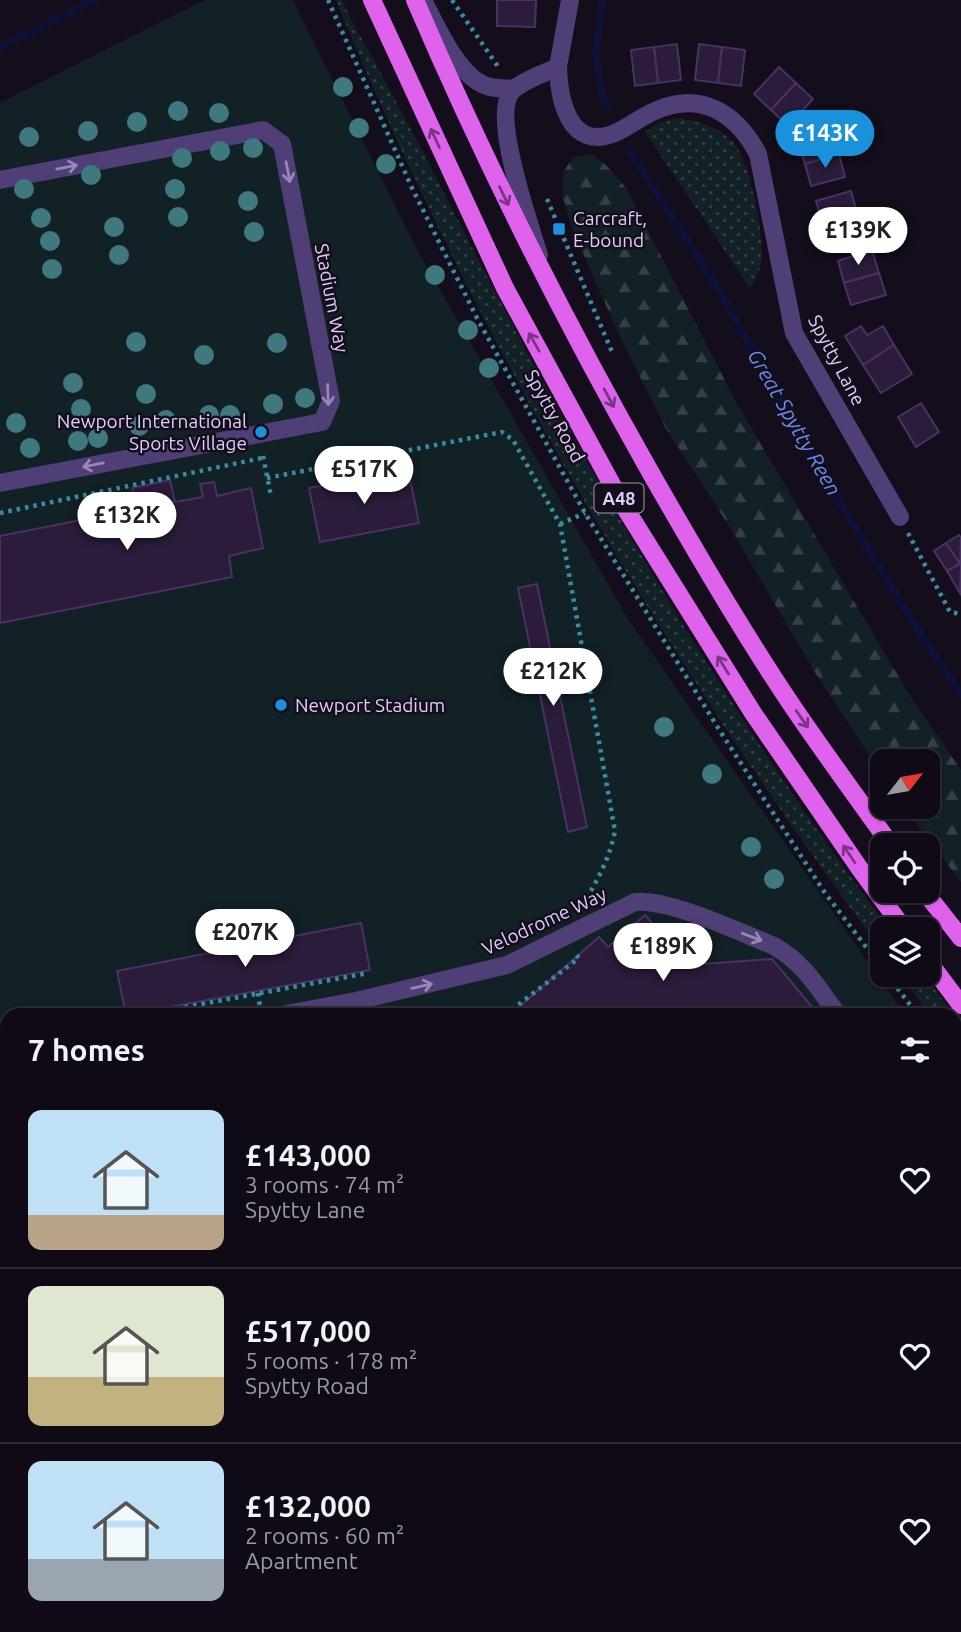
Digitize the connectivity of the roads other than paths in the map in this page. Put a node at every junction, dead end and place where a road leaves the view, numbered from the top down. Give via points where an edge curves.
1 (372, 0) edge
2 (415, 0) edge
3 (422, 0) edge
4 (570, 0) edge
5 (558, 67) junction
6 (514, 89) junction
7 (0, 180) edge
8 (546, 282) junction
9 (0, 483) edge
10 (900, 517) road end
11 (883, 833) edge
12 (933, 903) edge
13 (895, 917) edge
14 (961, 938) edge
15 (940, 977) edge
16 (961, 1005) edge
17 (355, 1008) edge
18 (833, 1008) edge

13 -> 1 main road, Spytty Road / A48 via 753,713 622,503 505,288
2 -> 8 main road, A48
3 - 6 street via 464,70 487,86
4 - 5 street, Spytty Lane
5 - 6 street
5 - 10 street, Spytty Lane via 563,107 571,124 584,134 614,134 655,110 687,103 722,112 749,136 758,154 794,333
6 - 8 street via 506,101 507,139
7 -> 9 street, Stadium Way via 262,130 282,144 331,401 322,422
8 -> 11 main road, A48 via 693,548 792,705
12 - 14 main road
15 - 16 main road
17 -> 18 street, Velodrome Way via 488,971 567,938 635,902 647,901 789,954

